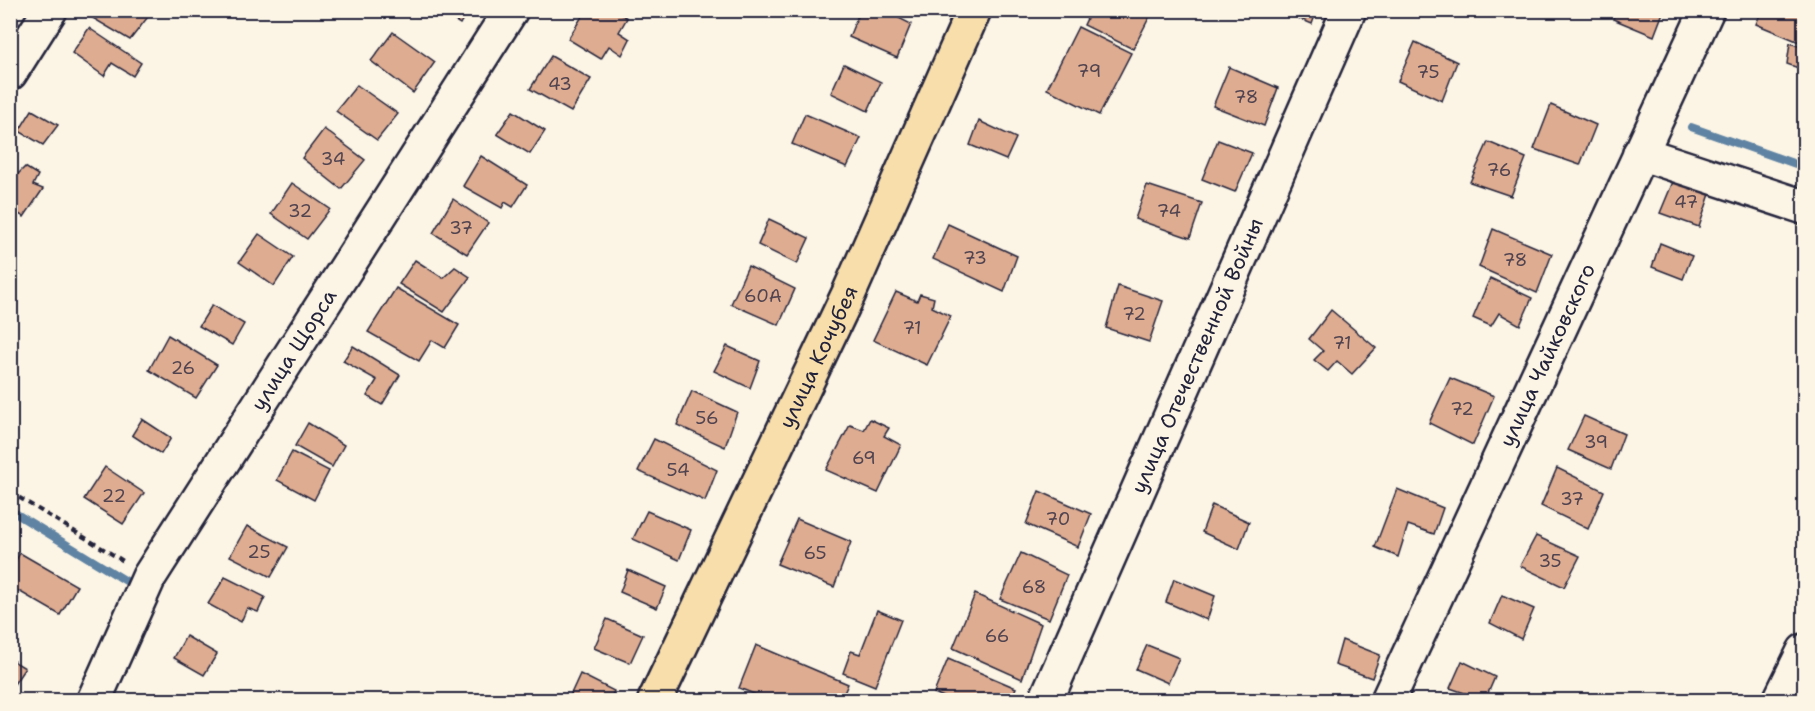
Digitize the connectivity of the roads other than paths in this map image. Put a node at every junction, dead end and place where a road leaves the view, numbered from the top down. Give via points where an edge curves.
1 (50, 10) edge
2 (511, 10) edge
3 (974, 10) edge
4 (1349, 10) edge
5 (1707, 10) edge
6 (10, 73) edge
7 (1640, 153) junction
8 (1804, 207) edge
9 (1804, 651) edge
10 (94, 700) edge
11 (655, 700) edge
12 (1046, 700) edge
13 (1388, 700) edge
14 (1780, 700) edge

1 - 6 street
2 - 10 street, улица Щорса via 149,577
3 - 11 main road, улица Кочубея via 849,293
4 - 12 street, улица Отечественной Войны
5 - 7 street, улица Чайковского
7 - 8 street
7 - 13 street, улица Чайковского
9 - 14 street

